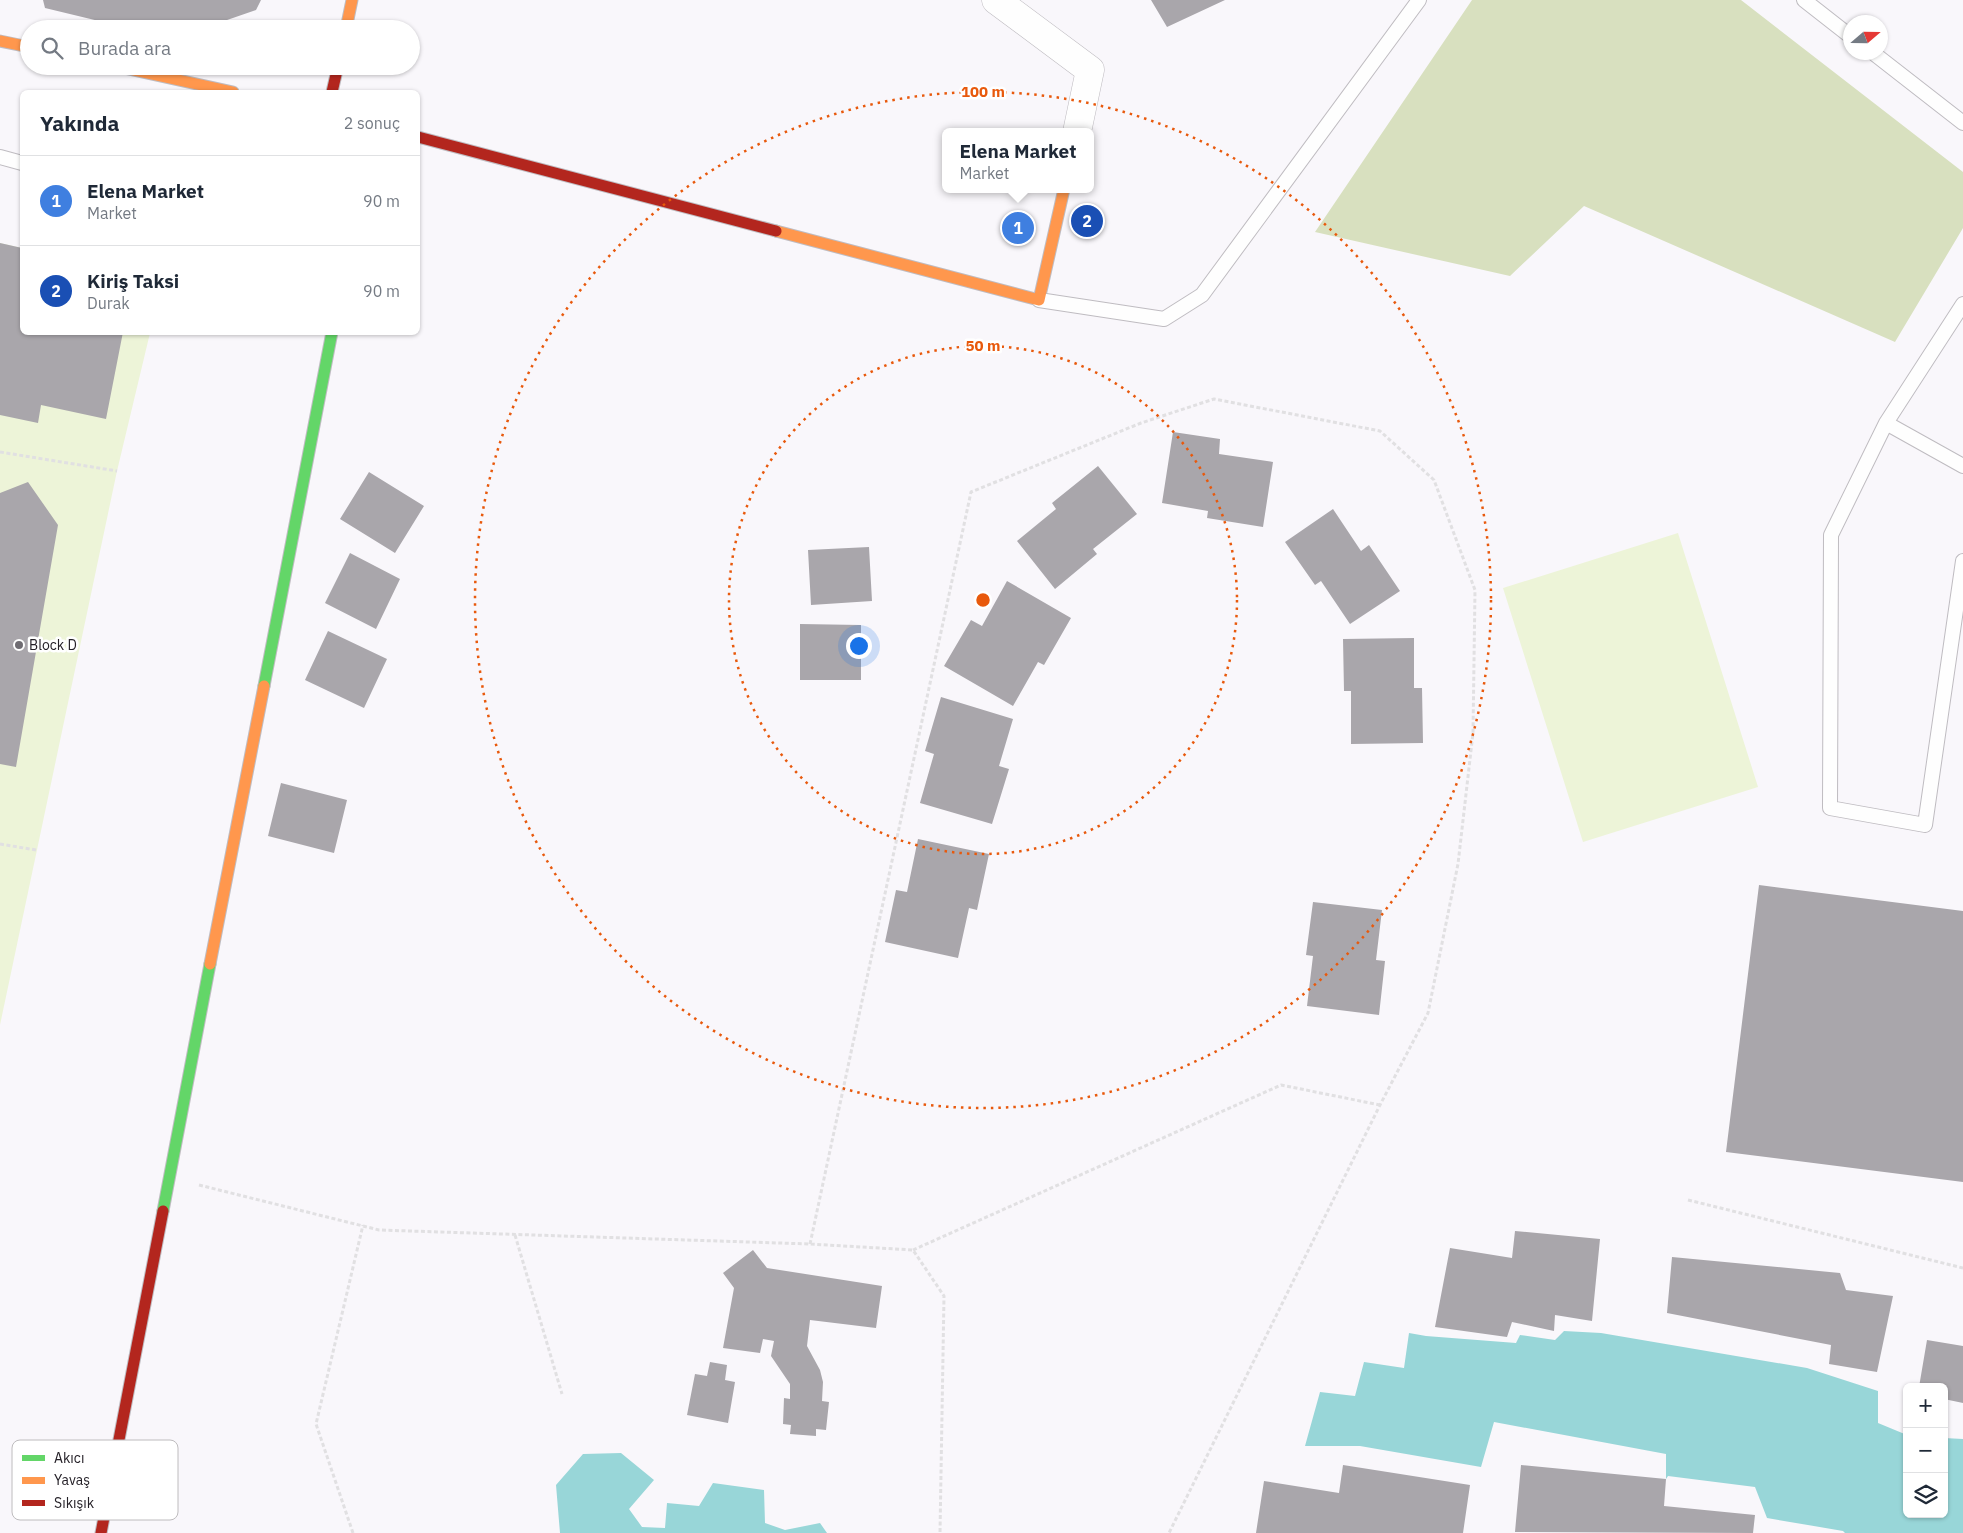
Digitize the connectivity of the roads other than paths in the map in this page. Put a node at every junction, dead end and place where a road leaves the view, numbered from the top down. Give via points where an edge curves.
1 (352, 0) edge
2 (996, 0) edge
3 (1419, 0) edge
4 (1804, 0) edge
5 (348, 20) edge
6 (1843, 31) edge
7 (0, 41) edge
8 (20, 45) edge
9 (1882, 60) edge
10 (156, 75) edge
11 (336, 75) edge
12 (224, 90) edge
13 (332, 90) edge
14 (1963, 123) edge
15 (1078, 128) edge
16 (420, 138) edge
17 (0, 157) edge
18 (20, 162) edge
19 (1063, 193) edge
20 (1038, 300) junction
21 (1963, 304) edge
22 (331, 335) edge
23 (1886, 423) junction
24 (1963, 466) edge
25 (1963, 561) edge
26 (119, 1440) edge
27 (103, 1520) edge
28 (101, 1533) edge

1 - 5 street
2 - 15 street via 1090,70
3 - 20 lane via 1202,295 1164,319
4 - 6 lane
7 - 8 street
9 - 14 lane
10 - 12 street
11 - 13 street
16 - 20 street
17 - 18 lane
19 - 20 street
21 - 23 lane
22 - 26 street
23 - 24 lane
23 - 25 lane via 1831,535 1830,808 1925,825
27 - 28 street

